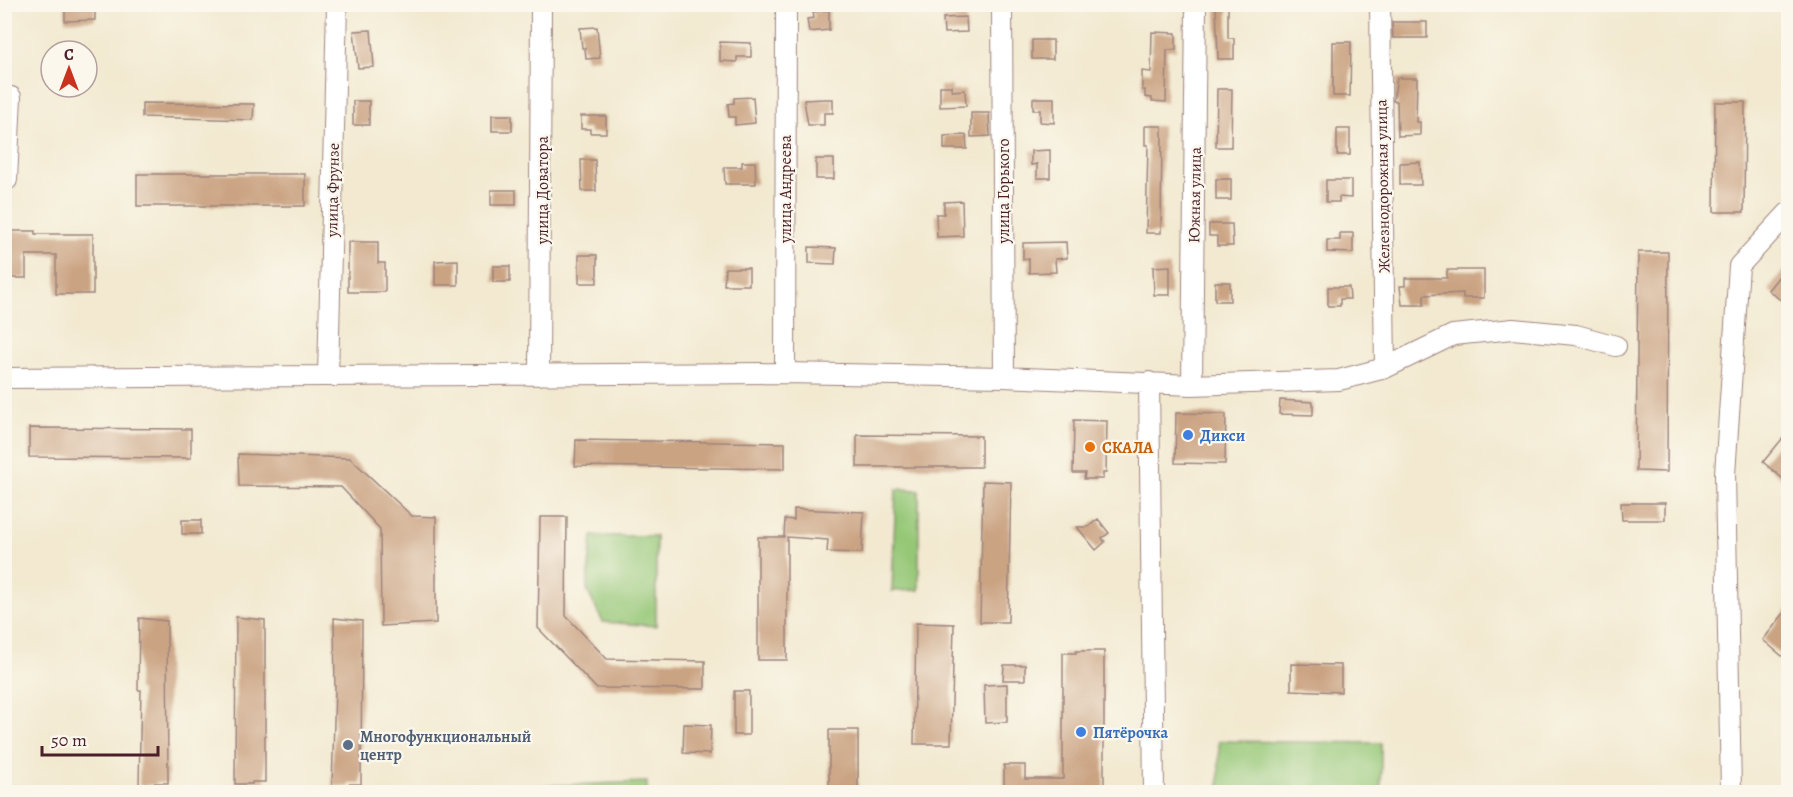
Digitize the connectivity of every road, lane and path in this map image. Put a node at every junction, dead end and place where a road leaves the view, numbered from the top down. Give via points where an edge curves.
1 (337, 4) edge
2 (541, 4) edge
3 (786, 4) edge
4 (1002, 4) edge
5 (1196, 4) edge
6 (1380, 4) edge
7 (11, 97) dead end
8 (4, 180) edge
9 (1788, 213) edge
10 (1616, 346) dead end
11 (1385, 368) junction
12 (785, 373) junction
13 (540, 375) junction
14 (328, 376) junction
15 (1004, 377) junction
16 (4, 378) edge
17 (1149, 382) junction
18 (1192, 385) junction
19 (1154, 792) edge
20 (1731, 792) edge

1 - 14 street, улица Фрунзе
2 - 13 street, улица Доватора
3 - 12 street, улица Андреева
4 - 15 street, улица Горького
5 - 18 street, Южная улица
6 - 11 street, Железнодорожная улица
7 - 8 street
9 - 20 street via 1739,266 1725,474
10 - 11 street via 1576,335 1513,329 1453,335
11 - 18 street via 1339,380
12 - 13 street
12 - 15 street
13 - 14 street
14 - 16 street
15 - 17 street
17 - 18 street
17 - 19 street

